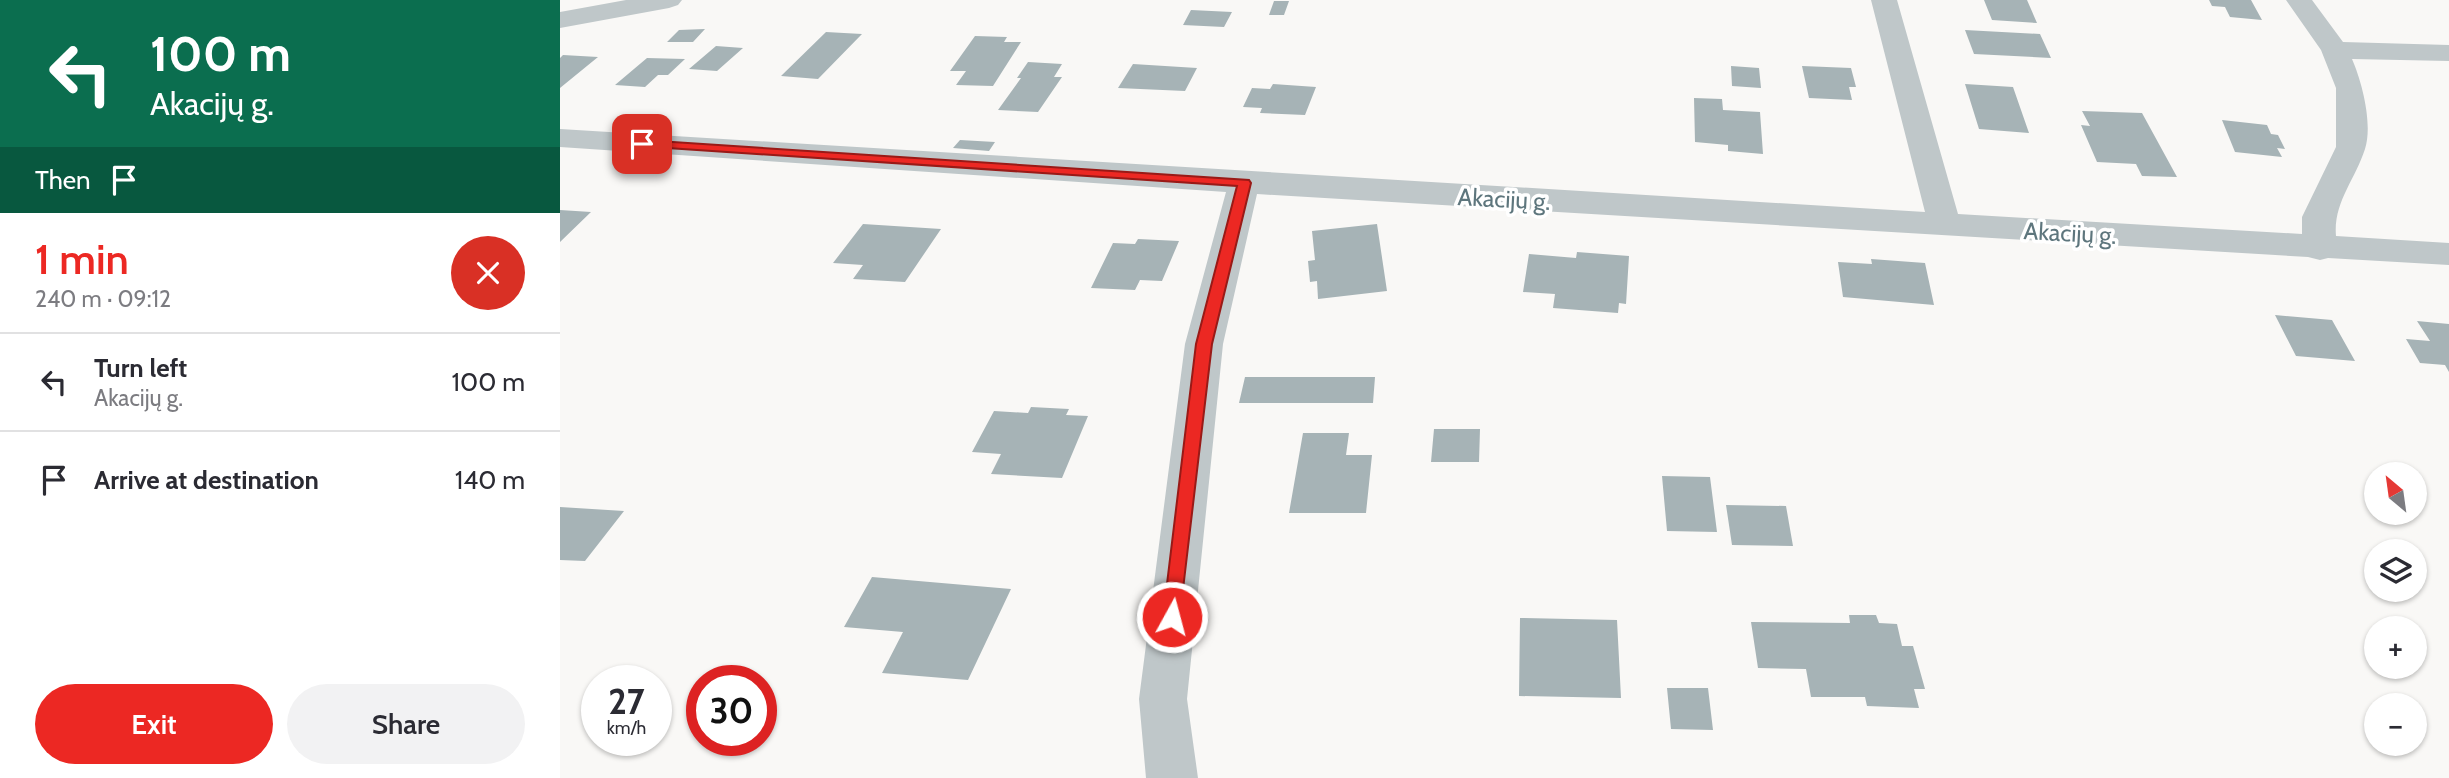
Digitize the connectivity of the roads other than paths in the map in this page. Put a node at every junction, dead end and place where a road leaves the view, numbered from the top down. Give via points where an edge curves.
1 (669, 0) edge
2 (1884, 0) edge
3 (2299, 0) edge
4 (560, 20) edge
5 (2335, 50) junction
6 (2449, 53) edge
7 (560, 138) edge
8 (1244, 183) junction
9 (1945, 226) junction
10 (2320, 248) junction
11 (2449, 254) edge
12 (1172, 778) edge

1 - 4 street
2 - 9 street
3 - 5 street
5 - 6 street
5 - 10 street via 2350,88 2351,147 2318,217
7 - 8 street, Akacijų g.
8 - 9 street, Akacijų g.
8 - 12 street via 1204,344 1163,699
9 - 10 street, Akacijų g.
10 - 11 street, Akacijų g.

